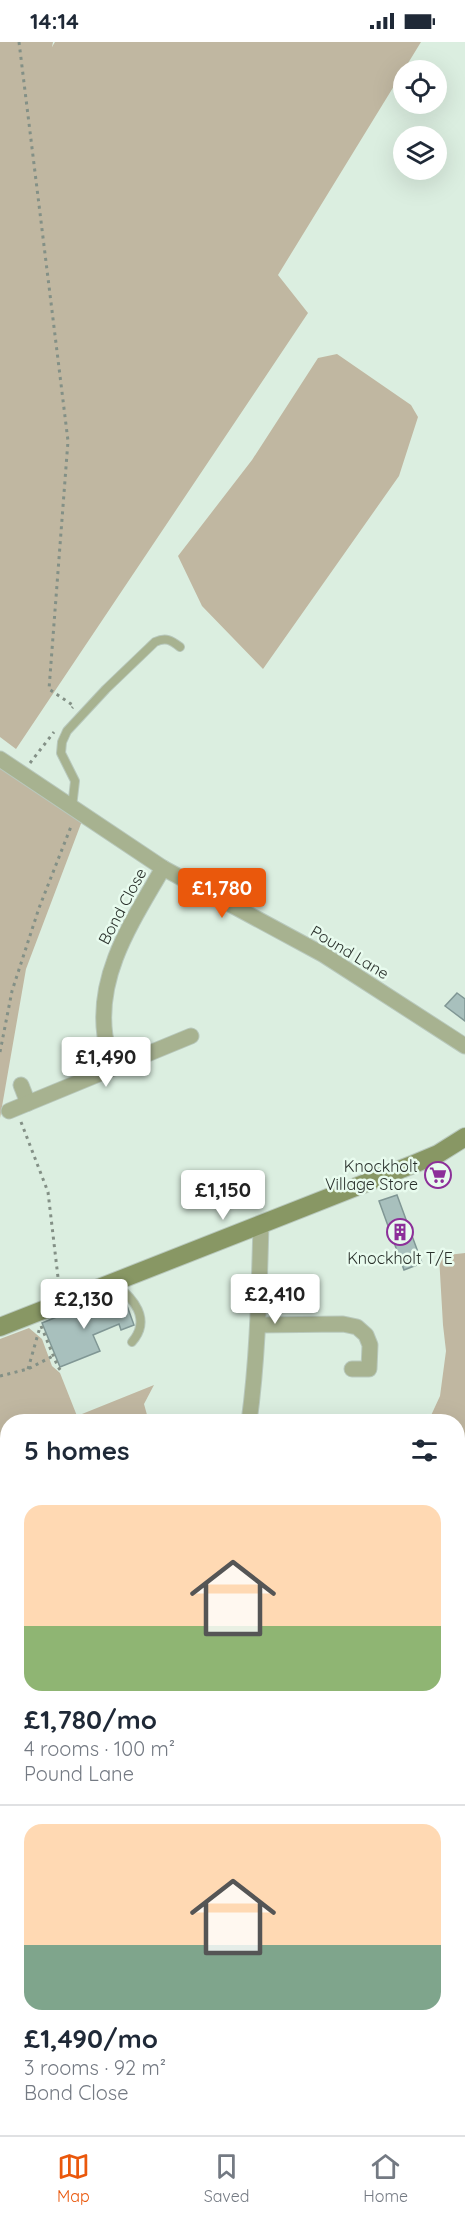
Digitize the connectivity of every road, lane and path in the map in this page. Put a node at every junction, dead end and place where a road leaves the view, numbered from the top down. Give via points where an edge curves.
1 (20, 42) edge
2 (180, 647) dead end
3 (67, 715) dead end
4 (54, 732) dead end
5 (0, 759) edge
6 (22, 774) junction
7 (75, 809) junction
8 (163, 868) junction
9 (185, 1043) dead end
10 (465, 1046) edge
11 (0, 1052) edge
12 (115, 1066) junction
13 (21, 1085) dead end
14 (18, 1108) junction
15 (463, 1142) edge
16 (261, 1225) junction
17 (113, 1283) junction
18 (64, 1302) junction
19 (38, 1319) junction
20 (258, 1325) junction
21 (0, 1327) edge
22 (132, 1342) dead end
23 (53, 1356) junction
24 (28, 1369) junction
25 (352, 1369) dead end
26 (62, 1371) dead end
27 (0, 1376) edge
28 (250, 1414) edge

1 - 3 path via 68,441 49,688 74,706
2 - 7 lane via 171,640 155,642 67,731 61,753 75,781
4 - 6 path
5 - 6 street, Pound Lane
6 - 7 street, Pound Lane
7 - 8 street, Pound Lane
7 - 11 path via 12,991
8 - 10 street, Pound Lane via 324,955
8 - 12 street, Bond Close via 120,943 110,972 105,1036
9 - 12 street
12 - 14 street
13 - 14 street
14 - 18 path via 48,1192 57,1277
15 - 16 street
16 - 17 street
16 - 20 street
17 - 18 street
17 - 22 lane via 136,1303 140,1314
18 - 19 street
19 - 21 street
19 - 23 path
19 - 24 path
20 - 25 street via 357,1327 370,1345 369,1369
20 - 28 street
23 - 24 path
23 - 26 path
24 - 27 path

